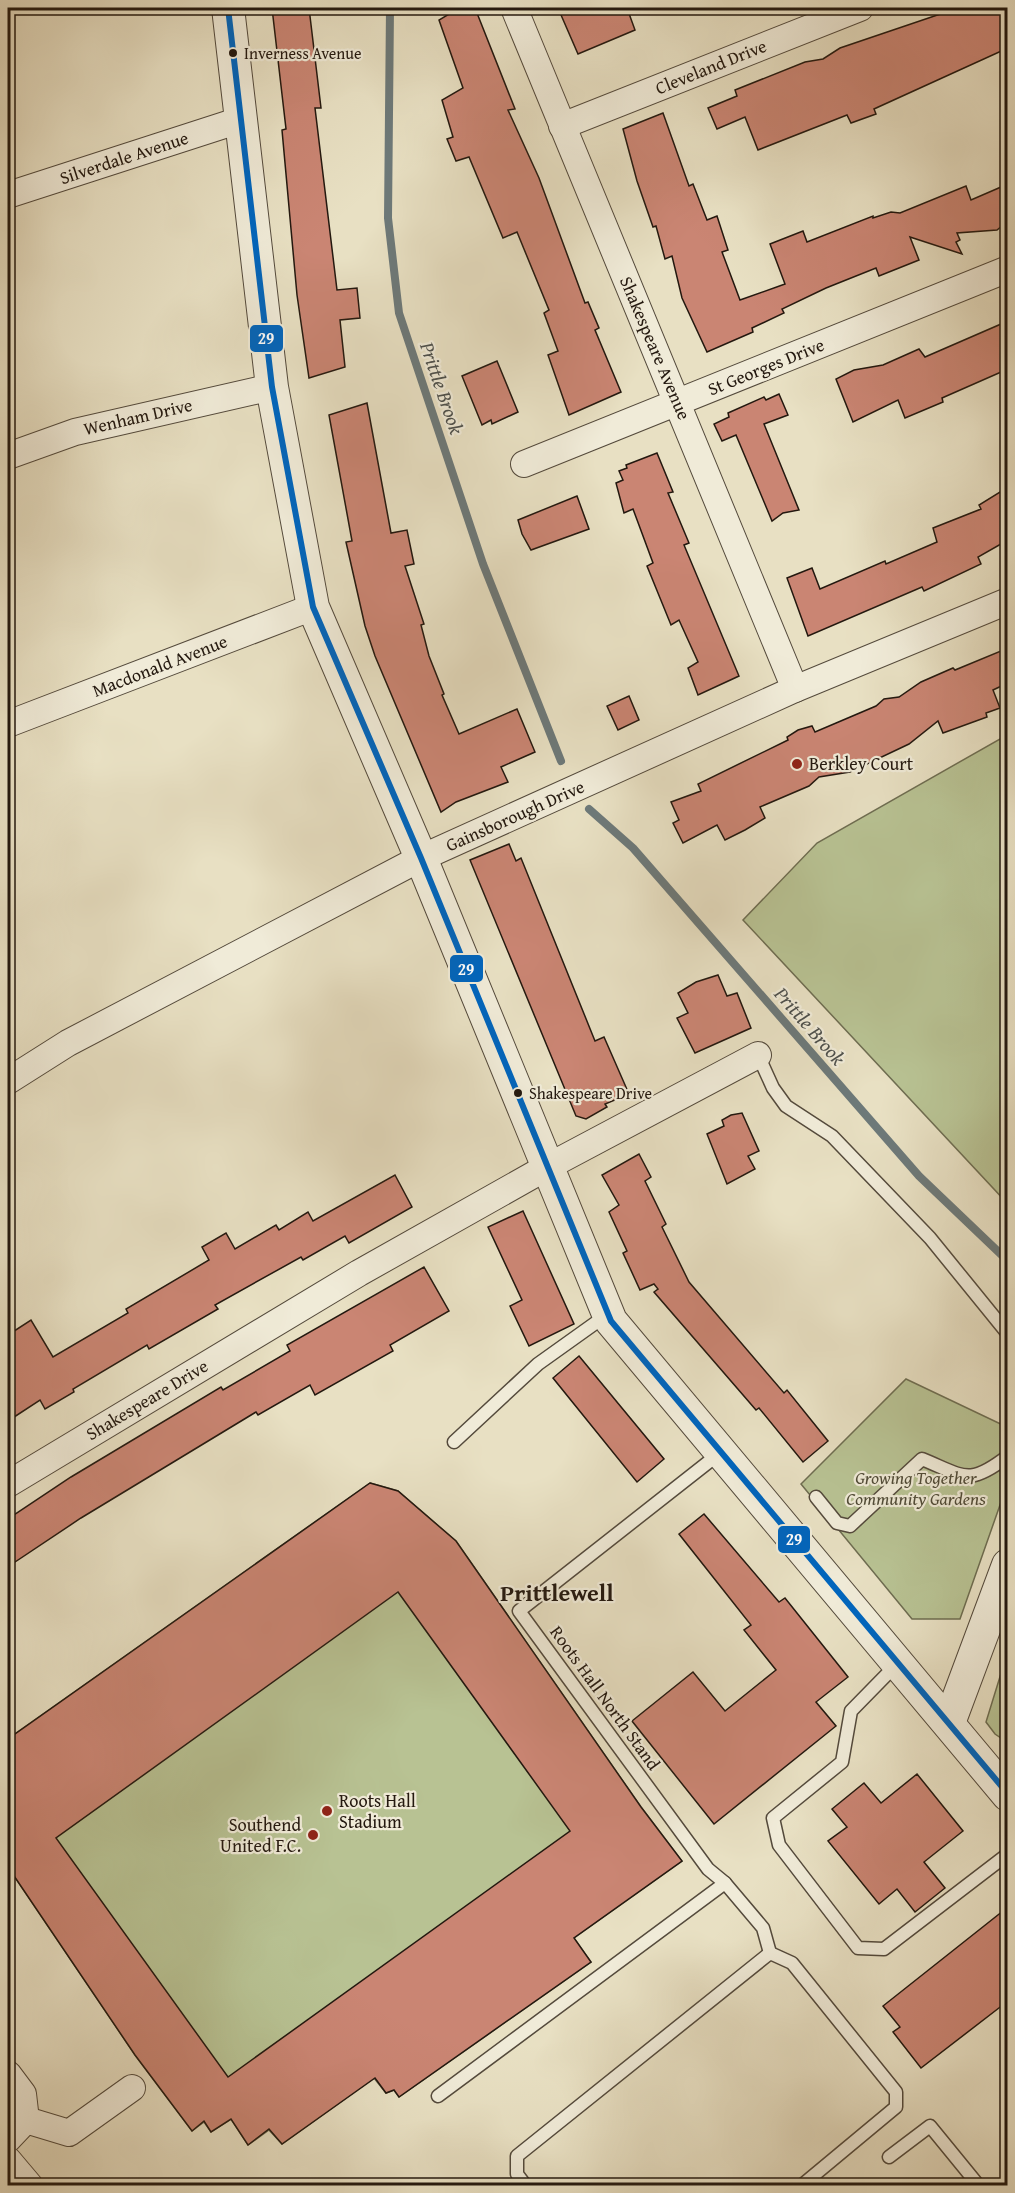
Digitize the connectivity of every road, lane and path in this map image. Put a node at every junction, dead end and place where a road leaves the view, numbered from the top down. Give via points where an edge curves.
1 (228, 8) edge
2 (514, 8) edge
3 (860, 8) edge
4 (240, 120) junction
5 (562, 126) junction
6 (8, 195) edge
7 (1008, 269) edge
8 (272, 387) junction
9 (678, 402) junction
10 (8, 456) edge
11 (524, 464) dead end
12 (1008, 601) edge
13 (313, 607) junction
14 (795, 689) junction
15 (8, 724) edge
16 (421, 858) junction
17 (758, 1055) joint
18 (8, 1081) edge
19 (549, 1166) junction
20 (609, 1313) junction
21 (1008, 1334) edge
22 (454, 1442) dead end
23 (720, 1453) junction
24 (1008, 1456) edge
25 (8, 1484) edge
26 (816, 1497) dead end
27 (1008, 1564) edge
28 (970, 1666) junction
29 (903, 1668) junction
30 (949, 1723) junction
31 (1006, 1788) edge
32 (1008, 1854) edge
33 (725, 1883) junction
34 (770, 1953) junction
35 (8, 2074) edge
36 (132, 2088) dead end
37 (438, 2096) dead end
38 (26, 2120) junction
39 (8, 2139) edge
40 (890, 2157) dead end
41 (8, 2160) edge
42 (30, 2186) edge
43 (526, 2186) edge
44 (801, 2186) edge
45 (979, 2186) edge

1 - 4 street
2 - 5 street, Shakespeare Avenue
3 - 5 street, Cleveland Drive
4 - 6 street, Silverdale Avenue
4 - 8 street
5 - 9 street, Shakespeare Avenue
7 - 9 street, St Georges Drive
8 - 10 street, Wenham Drive via 75,432
8 - 13 street
9 - 11 street, St Georges Drive
9 - 14 street, Shakespeare Avenue
12 - 14 street, Gainsborough Drive
13 - 15 street, Macdonald Avenue
13 - 16 street
14 - 16 street, Gainsborough Drive
16 - 18 street, Gainsborough Drive via 68,1043
16 - 19 street
17 - 19 street, Shakespeare Drive
17 - 21 lane via 772,1088 786,1106 832,1136 930,1238
19 - 20 street
19 - 25 street, Shakespeare Drive via 359,1273
20 - 22 lane via 538,1364
20 - 23 street via 611,1321
23 - 29 street
23 - 33 lane, Roots Hall North Stand via 519,1611 708,1869
24 - 26 lane via 979,1475 962,1477 922,1459 850,1526 837,1523
27 - 28 street
28 - 29 street via 949,1677 928,1677
28 - 30 street
29 - 30 street
29 - 32 lane via 851,1711 842,1762 773,1818 778,1845 858,1948 884,1948
30 - 31 street
33 - 34 lane, Roots Hall North Stand via 763,1928
33 - 37 lane
34 - 43 lane via 517,2156 517,2174
34 - 44 lane via 792,1963 896,2092 896,2107
35 - 38 street via 23,2094
36 - 38 street via 69,2133
38 - 39 street
40 - 45 lane via 930,2126
41 - 42 street

